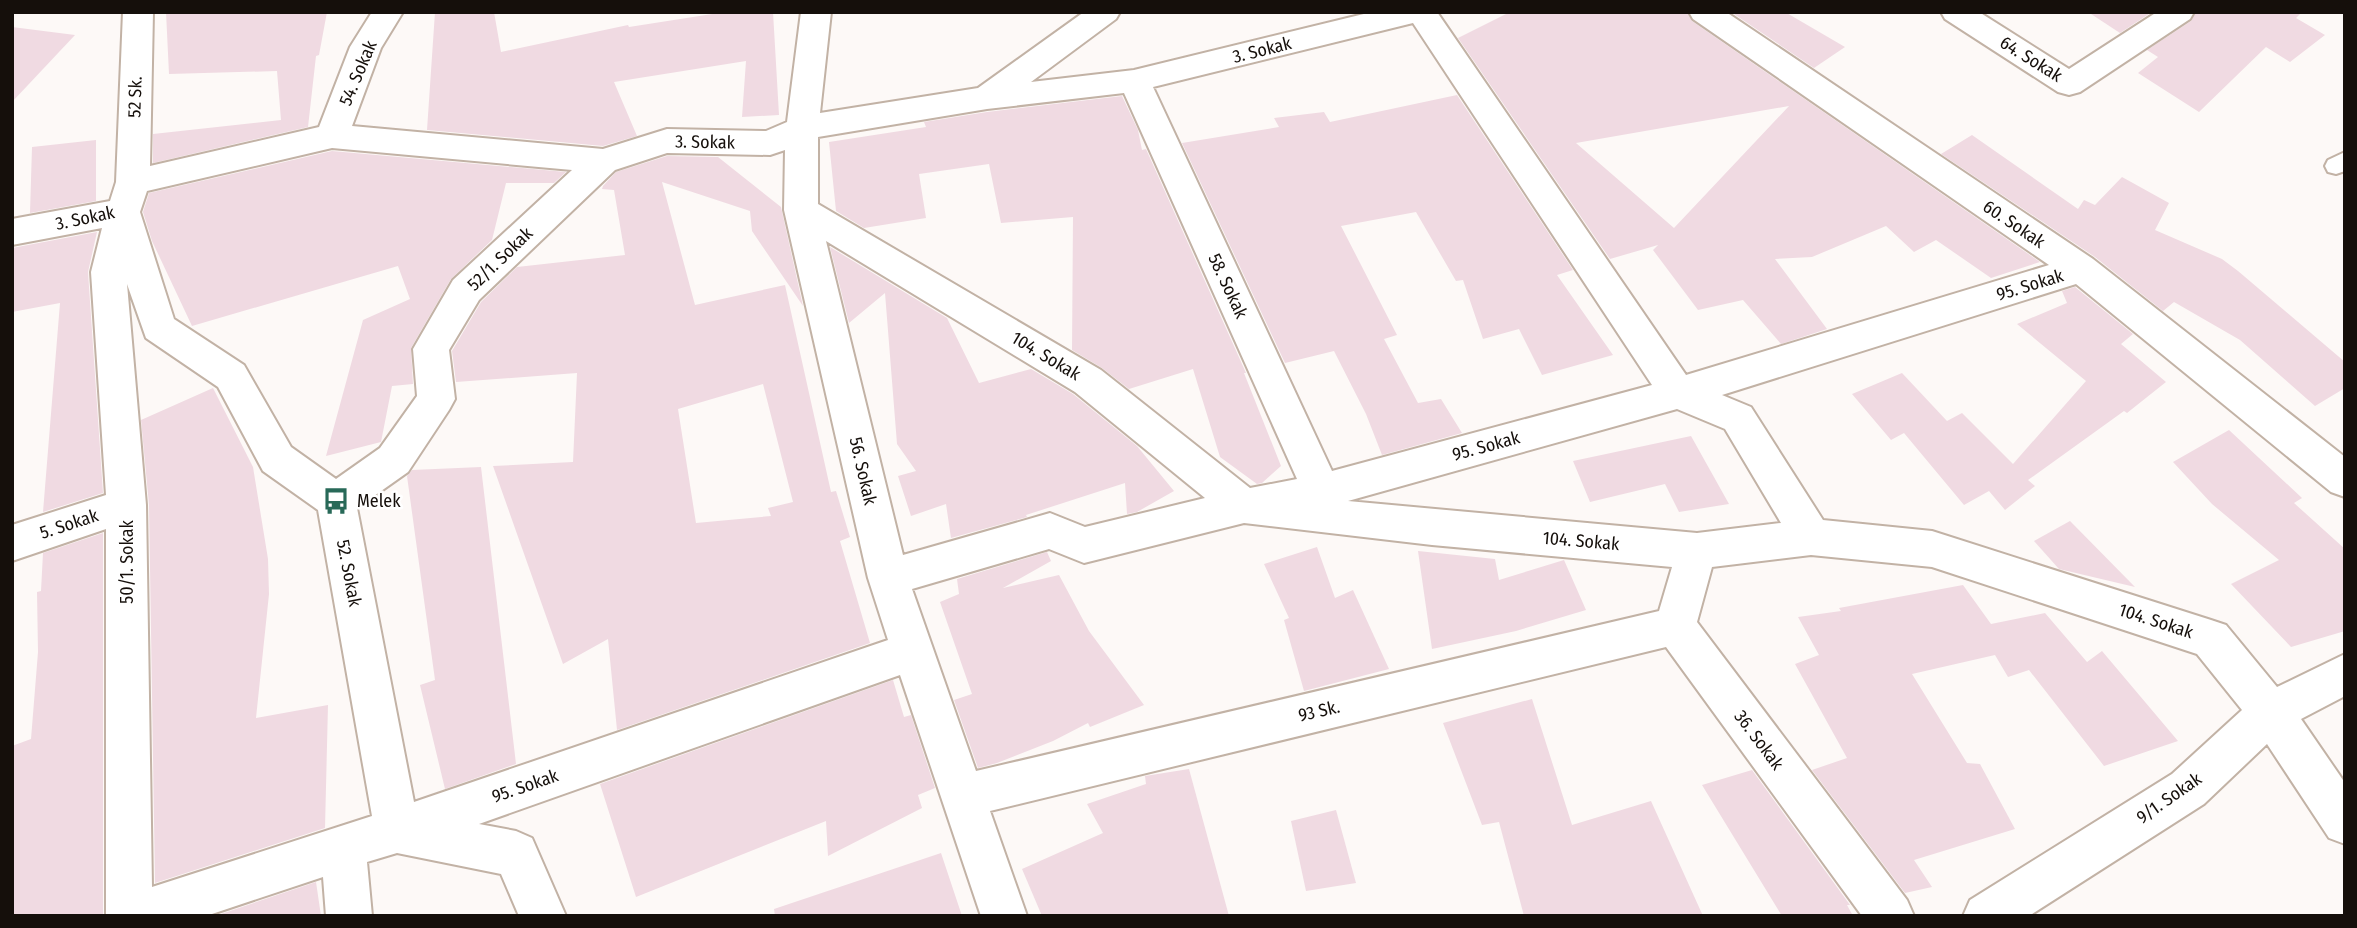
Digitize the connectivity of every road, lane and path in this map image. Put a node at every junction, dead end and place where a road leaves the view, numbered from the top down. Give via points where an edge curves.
1 (138, 12) edge
2 (388, 12) edge
3 (816, 12) edge
4 (1105, 12) edge
5 (1415, 12) edge
6 (1421, 12) edge
7 (1704, 12) edge
8 (1956, 12) edge
9 (2179, 12) edge
10 (1133, 81) junction
11 (986, 98) junction
12 (802, 128) junction
13 (332, 136) junction
14 (603, 161) junction
15 (128, 196) junction
16 (801, 210) junction
17 (12, 232) edge
18 (2081, 269) junction
19 (1678, 393) junction
20 (2345, 480) edge
21 (1322, 491) junction
22 (336, 500) junction
23 (127, 505) junction
24 (1244, 506) junction
25 (1811, 537) junction
26 (12, 543) edge
27 (1697, 551) junction
28 (888, 578) junction
29 (1675, 626) junction
30 (913, 651) junction
31 (2345, 674) edge
32 (2271, 712) junction
33 (962, 796) junction
34 (2345, 822) edge
35 (397, 830) junction
36 (343, 846) junction
37 (129, 916) edge
38 (135, 916) edge
39 (349, 916) edge
40 (543, 916) edge
41 (1004, 916) edge
42 (1891, 916) edge
43 (1986, 916) edge

1 - 15 street, 52 Sk.
2 - 13 street, 54. Sokak via 366,47
3 - 12 street, 56. Sokak
4 - 11 street
5 - 10 street, 3. Sokak
6 - 19 street
7 - 18 street, 60. Sokak
8 - 9 street, 64. Sokak via 2069,84
10 - 11 street, 3. Sokak
10 - 21 street, 58. Sokak
11 - 12 street, 3. Sokak
12 - 14 street, 3. Sokak via 769,143 667,141
12 - 16 street, 56. Sokak
13 - 14 street, 3. Sokak
13 - 15 street, 3. Sokak
14 - 22 street, 52/1. Sokak via 466,290 431,349 436,399 394,460
15 - 17 street, 3. Sokak
15 - 22 street via 159,328 230,376 277,459
15 - 23 street, 50/1. Sokak via 109,272
16 - 24 street, 104. Sokak via 1088,381
16 - 28 street, 56. Sokak
18 - 19 street, 95. Sokak
18 - 20 street, 60. Sokak
19 - 21 street, 95. Sokak
19 - 25 street via 1738,418
21 - 24 street, 95. Sokak
22 - 35 street, 52. Sokak
23 - 26 street, 5. Sokak
23 - 37 street, 50/1. Sokak
24 - 27 street, 104. Sokak
24 - 28 street, 95. Sokak via 1083,545 1050,531
25 - 27 street, 104. Sokak
25 - 32 street, 104. Sokak via 1932,548 2211,639
27 - 29 street
28 - 30 street, 56. Sokak
29 - 33 street, 93 Sk.
29 - 42 street, 36. Sokak
30 - 33 street, 56. Sokak
30 - 35 street, 95. Sokak
31 - 32 street, 9/1. Sokak
32 - 34 street, 104. Sokak
32 - 43 street, 9/1. Sokak via 2188,789
33 - 41 street, 56. Sokak
35 - 36 street, 95. Sokak
35 - 40 street via 516,854
36 - 38 street, 95. Sokak
36 - 39 street

